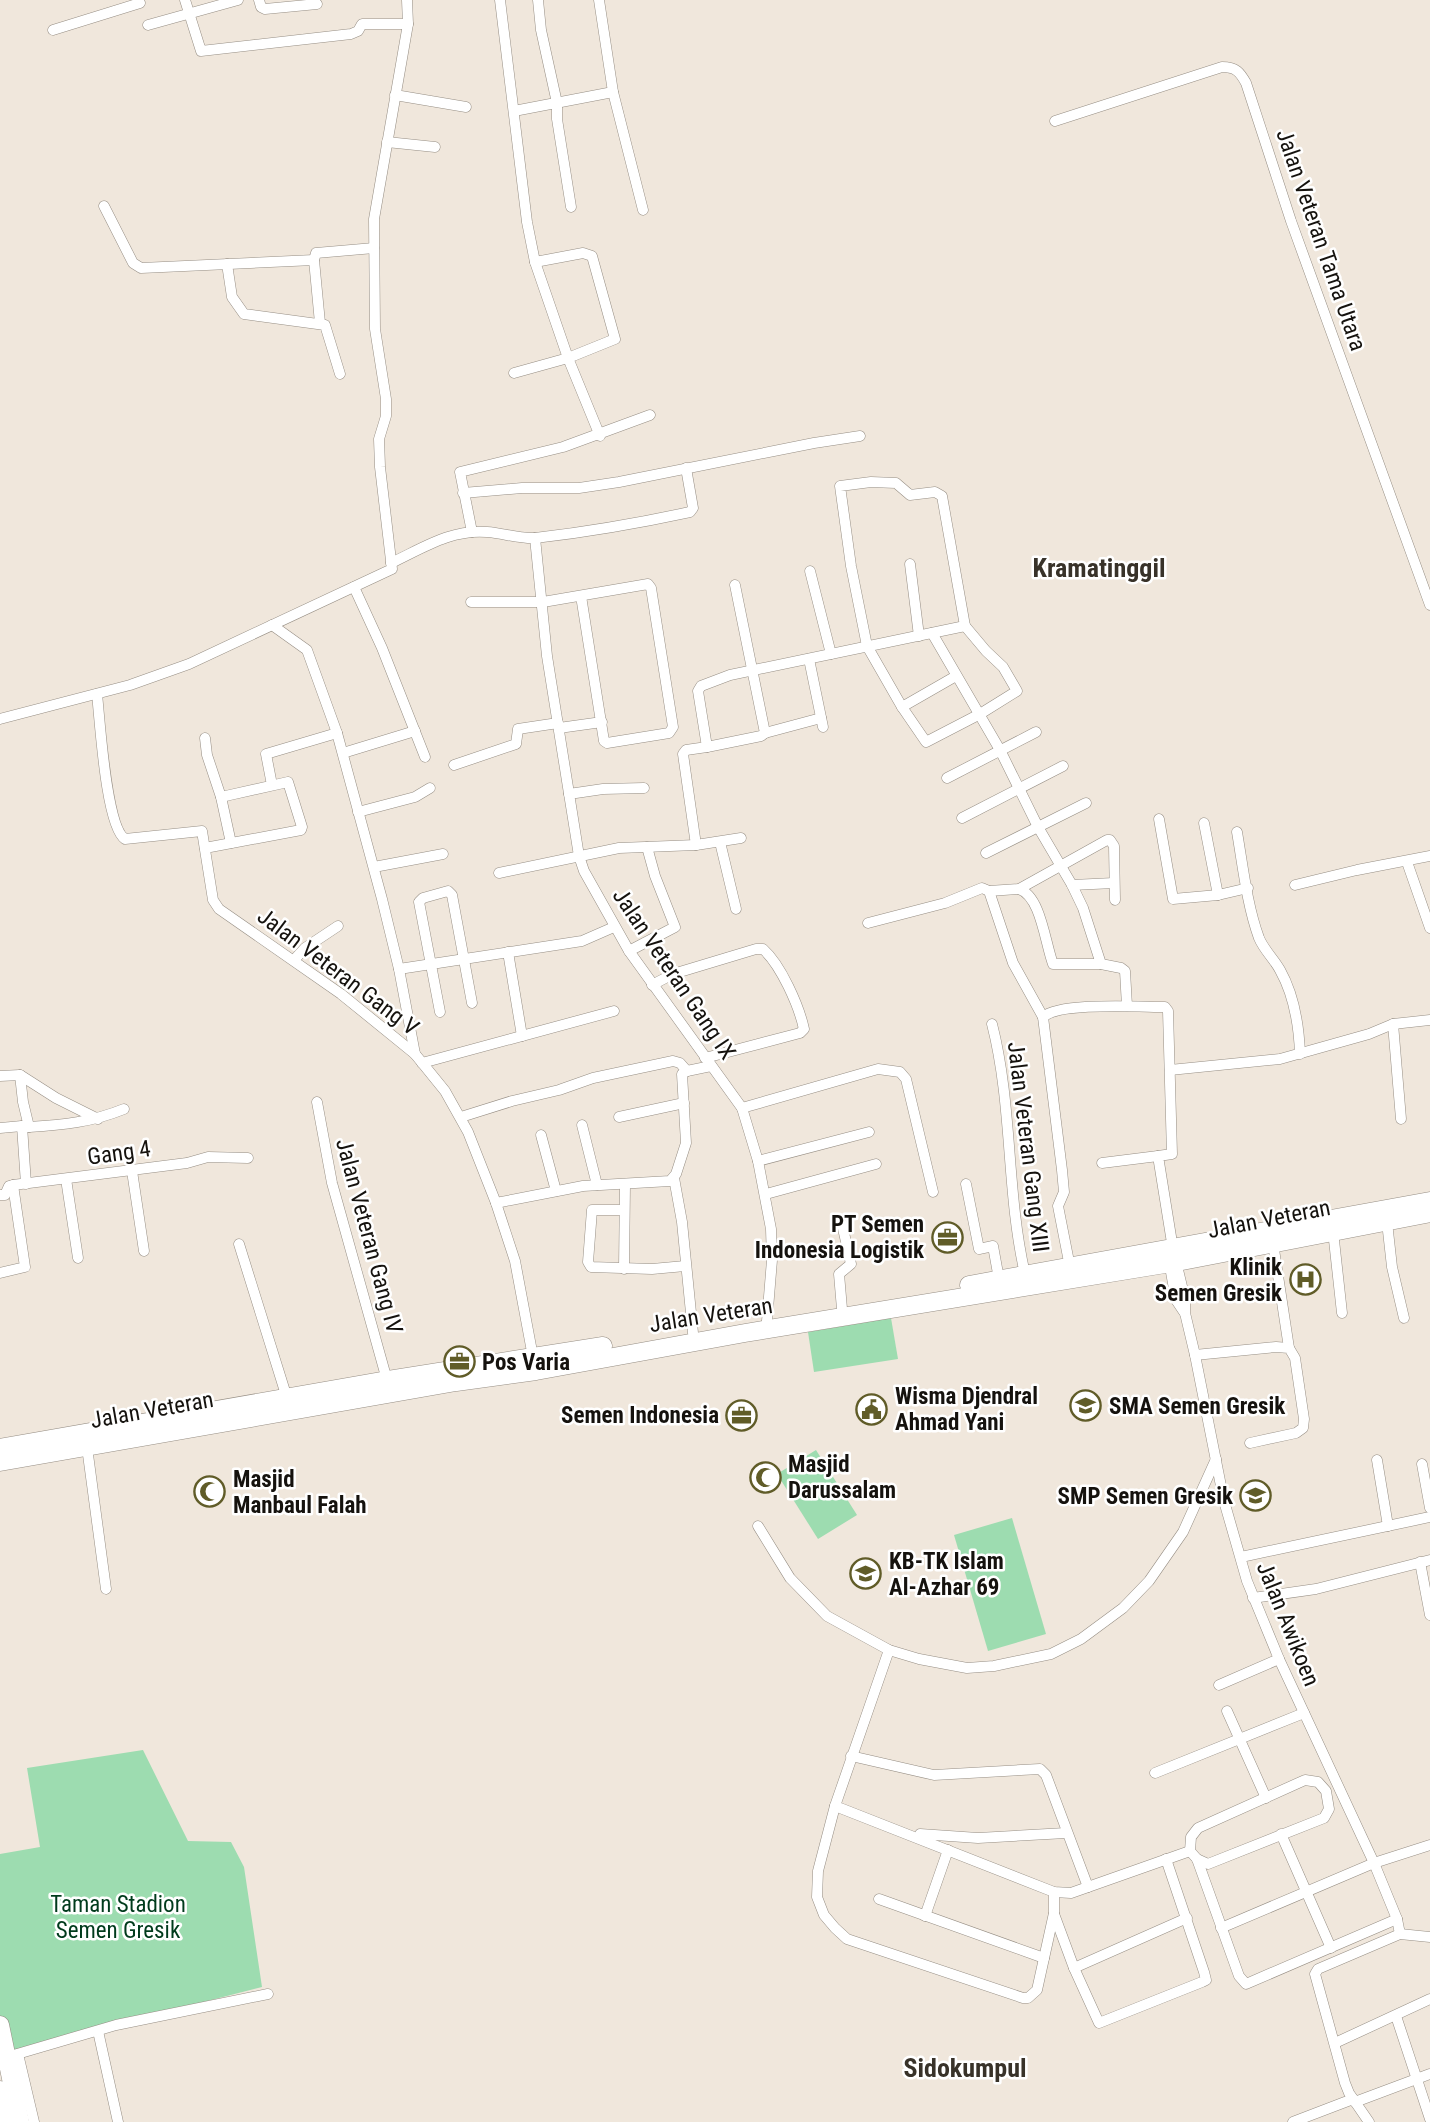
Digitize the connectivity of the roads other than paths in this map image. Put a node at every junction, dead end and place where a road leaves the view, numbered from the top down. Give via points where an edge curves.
1 (185, 0) edge
2 (238, 0) edge
3 (259, 0) edge
4 (407, 0) edge
5 (500, 0) edge
6 (538, 0) edge
7 (599, 0) edge
8 (142, 1) edge
9 (317, 4) dead end
10 (190, 13) junction
11 (408, 24) junction
12 (148, 25) dead end
13 (53, 30) dead end
14 (613, 92) junction
15 (395, 95) junction
16 (557, 103) junction
17 (466, 107) dead end
18 (513, 111) junction
19 (1055, 121) dead end
20 (387, 142) junction
21 (435, 146) dead end
22 (104, 206) dead end
23 (572, 208) dead end
24 (643, 210) dead end
25 (374, 248) junction
26 (314, 260) junction
27 (536, 262) junction
28 (227, 264) junction
29 (320, 323) junction
30 (568, 358) junction
31 (514, 373) dead end
32 (340, 374) dead end
33 (650, 415) dead end
34 (600, 436) junction
35 (860, 436) dead end
36 (686, 468) junction
37 (463, 493) junction
38 (472, 532) junction
39 (535, 538) junction
40 (391, 563) junction
41 (910, 564) dead end
42 (810, 571) dead end
43 (736, 585) dead end
44 (354, 587) junction
45 (581, 596) junction
46 (471, 602) dead end
47 (543, 602) junction
48 (1430, 604) edge
49 (272, 625) junction
50 (965, 626) junction
51 (932, 633) junction
52 (919, 636) junction
53 (867, 646) junction
54 (831, 654) junction
55 (809, 659) junction
56 (754, 671) junction
57 (956, 676) junction
58 (97, 694) junction
59 (902, 707) junction
60 (980, 714) junction
61 (0, 719) edge
62 (601, 722) junction
63 (558, 726) junction
64 (415, 731) junction
65 (1036, 732) dead end
66 (337, 733) junction
67 (765, 733) junction
68 (205, 738) dead end
69 (707, 747) junction
70 (1000, 750) junction
71 (343, 753) junction
72 (425, 757) dead end
73 (454, 765) dead end
74 (1063, 765) dead end
75 (947, 778) dead end
76 (272, 785) junction
77 (430, 788) dead end
78 (644, 788) dead end
79 (1019, 789) junction
80 (569, 794) junction
81 (221, 797) junction
82 (1086, 803) dead end
83 (358, 812) junction
84 (962, 818) dead end
85 (1159, 819) dead end
86 (1204, 823) dead end
87 (1038, 827) junction
88 (1237, 832) dead end
89 (741, 838) dead end
90 (720, 842) junction
91 (231, 843) junction
92 (696, 845) junction
93 (647, 847) junction
94 (205, 848) junction
95 (986, 853) dead end
96 (443, 854) dead end
97 (579, 856) junction
98 (1430, 856) edge
99 (1407, 862) junction
100 (1062, 866) junction
101 (374, 867) junction
102 (499, 873) dead end
103 (1114, 883) junction
104 (1072, 885) junction
105 (1295, 885) dead end
106 (1248, 888) junction
107 (1019, 889) junction
108 (989, 891) junction
109 (1218, 895) junction
110 (1115, 900) dead end
111 (736, 909) dead end
112 (867, 923) dead end
113 (338, 926) dead end
114 (614, 927) junction
115 (1430, 928) edge
116 (629, 951) junction
117 (508, 952) junction
118 (463, 959) junction
119 (294, 960) junction
120 (431, 964) junction
121 (1101, 964) junction
122 (399, 969) junction
123 (652, 985) junction
124 (471, 1003) dead end
125 (1127, 1006) junction
126 (614, 1011) dead end
127 (440, 1012) dead end
128 (1043, 1017) junction
129 (1430, 1020) edge
130 (992, 1024) dead end
131 (1393, 1024) junction
132 (523, 1035) junction
133 (415, 1054) junction
134 (1300, 1054) junction
135 (708, 1062) junction
136 (422, 1063) junction
137 (1170, 1070) junction
138 (687, 1071) junction
139 (20, 1075) junction
140 (0, 1076) edge
141 (317, 1102) dead end
142 (684, 1103) junction
143 (742, 1108) junction
144 (124, 1110) dead end
145 (461, 1117) junction
146 (619, 1117) dead end
147 (98, 1119) junction
148 (1401, 1119) dead end
149 (582, 1125) dead end
150 (25, 1126) junction
151 (0, 1128) edge
152 (869, 1132) dead end
153 (541, 1135) dead end
154 (1158, 1156) junction
155 (248, 1158) dead end
156 (758, 1161) junction
157 (1102, 1163) dead end
158 (876, 1164) dead end
159 (132, 1171) junction
160 (674, 1178) junction
161 (66, 1179) junction
162 (26, 1184) junction
163 (625, 1184) junction
164 (965, 1184) dead end
165 (13, 1185) junction
166 (597, 1185) junction
167 (556, 1191) junction
168 (933, 1192) dead end
169 (766, 1194) junction
170 (0, 1195) edge
171 (1430, 1200) edge
172 (496, 1203) junction
173 (624, 1210) junction
174 (1430, 1213) edge
175 (1387, 1222) junction
176 (842, 1224) dead end
177 (1333, 1231) junction
178 (1273, 1243) junction
179 (239, 1244) dead end
180 (145, 1251) dead end
181 (1171, 1256) junction
182 (78, 1258) dead end
183 (685, 1266) junction
184 (1070, 1267) junction
185 (624, 1269) junction
186 (0, 1273) edge
187 (1025, 1274) junction
188 (999, 1279) junction
189 (842, 1309) junction
190 (1342, 1313) dead end
191 (1404, 1318) dead end
192 (767, 1321) junction
193 (693, 1333) junction
194 (1289, 1348) junction
195 (1195, 1355) junction
196 (533, 1357) junction
197 (509, 1368) junction
198 (462, 1375) junction
199 (387, 1380) junction
200 (287, 1398) junction
201 (1250, 1443) dead end
202 (87, 1447) junction
203 (0, 1448) edge
204 (1216, 1458) junction
205 (1377, 1460) dead end
206 (0, 1462) edge
207 (1422, 1464) dead end
208 (1430, 1508) edge
209 (1430, 1517) edge
210 (758, 1526) dead end
211 (1388, 1526) junction
212 (1241, 1557) junction
213 (1425, 1561) edge
214 (106, 1588) dead end
215 (1253, 1598) junction
216 (1430, 1615) edge
217 (889, 1650) junction
218 (1279, 1659) junction
219 (1219, 1685) dead end
220 (1227, 1711) dead end
221 (1304, 1713) junction
222 (1240, 1739) junction
223 (851, 1756) junction
224 (1155, 1773) dead end
225 (1337, 1786) junction
226 (1326, 1791) junction
227 (1266, 1798) junction
228 (835, 1806) junction
229 (910, 1833) junction
230 (1066, 1833) junction
231 (1281, 1834) junction
232 (1430, 1845) edge
233 (948, 1850) junction
234 (1194, 1855) junction
235 (1166, 1859) junction
236 (1374, 1863) junction
237 (1088, 1887) junction
238 (1306, 1890) junction
239 (1054, 1892) junction
240 (879, 1899) dead end
241 (1054, 1913) junction
242 (925, 1916) junction
243 (1187, 1918) junction
244 (1397, 1919) junction
245 (1221, 1928) junction
246 (1400, 1934) junction
247 (1430, 1937) edge
248 (1331, 1948) junction
249 (1044, 1958) junction
250 (1074, 1968) junction
251 (268, 1994) dead end
252 (1430, 1999) edge
253 (1396, 2016) junction
254 (0, 2025) edge
255 (98, 2031) junction
256 (1335, 2043) junction
257 (13, 2056) junction
258 (1430, 2074) edge
259 (1418, 2077) junction
260 (0, 2093) edge
261 (1354, 2101) junction
262 (1430, 2119) edge
263 (6, 2122) edge
264 (20, 2122) edge
265 (34, 2122) edge
266 (118, 2122) edge
267 (1293, 2122) edge
268 (1369, 2122) edge

1 - 10 street
2 - 10 street
3 - 9 street via 265,9
4 - 11 street
5 - 18 street
6 - 16 street
7 - 14 street
8 - 13 street
10 - 11 street via 201,51 351,34 362,24
10 - 12 street
11 - 15 street
14 - 16 street
14 - 24 street
15 - 17 street
15 - 20 street
16 - 18 street
16 - 23 street
18 - 27 street via 518,168
19 - 48 street, Jalan Veteran Tama Utara via 1223,66 1240,72
20 - 21 street
20 - 25 street via 374,219
22 - 28 street via 138,267
25 - 26 street via 320,251
25 - 40 street via 375,330 386,399 380,467
26 - 28 street
26 - 29 street
27 - 30 street
27 - 30 street via 583,253 592,256 615,339
28 - 29 street via 232,297 244,314
29 - 32 street via 328,331
30 - 31 street
30 - 34 street
33 - 34 street
34 - 37 street via 462,471
35 - 36 street
36 - 37 street via 579,488
36 - 39 street via 690,512
37 - 38 street
38 - 39 street
38 - 40 street via 446,536
39 - 47 street, Jalan Veteran Gang IX
40 - 44 street via 392,569
41 - 52 street
42 - 54 street
43 - 56 street
44 - 49 street
44 - 64 street
45 - 47 street
45 - 62 street
45 - 62 street via 645,582 649,585 673,727 669,733 607,743
46 - 47 street
47 - 63 street, Jalan Veteran Gang IX
49 - 58 street via 189,664
49 - 66 street via 307,650
50 - 51 street
50 - 53 street via 942,496 935,492 910,495 896,483 843,485 839,489
50 - 60 street via 1003,667 1017,691
51 - 52 street
51 - 57 street
52 - 53 street
53 - 54 street
53 - 59 street
54 - 55 street
55 - 56 street
55 - 67 street via 822,722
56 - 67 street
56 - 69 street via 698,688
57 - 59 street
57 - 60 street
58 - 61 street
58 - 94 street via 110,806 121,836 200,830
59 - 60 street via 926,742
60 - 70 street
62 - 63 street
63 - 73 street via 520,728 516,744
63 - 80 street, Jalan Veteran Gang IX
64 - 71 street
64 - 72 street
65 - 70 street
66 - 71 street
66 - 76 street via 266,754
67 - 69 street
68 - 81 street
69 - 92 street via 683,754
70 - 75 street
70 - 79 street
71 - 83 street
74 - 79 street
76 - 81 street
76 - 91 street via 288,782 301,830
77 - 83 street via 415,797
78 - 80 street
79 - 84 street
79 - 87 street
80 - 97 street, Jalan Veteran Gang IX
81 - 91 street
82 - 87 street
83 - 101 street
85 - 109 street via 1173,899
86 - 109 street
87 - 95 street
87 - 100 street
88 - 106 street
89 - 90 street
90 - 92 street
90 - 111 street
91 - 94 street
92 - 93 street
93 - 97 street
93 - 116 street via 675,927
94 - 119 street, Jalan Veteran Gang V via 213,900 219,909
96 - 101 street
97 - 102 street
97 - 114 street, Jalan Veteran Gang IX
98 - 99 street
99 - 105 street
99 - 115 street
100 - 103 street via 1110,840
100 - 104 street
100 - 107 street
101 - 122 street
103 - 104 street
103 - 110 street
104 - 121 street
106 - 109 street
106 - 134 street via 1261,943 1281,971 1294,1009
107 - 108 street
107 - 121 street via 1027,891 1035,903 1054,964
108 - 112 street via 982,888 945,903
108 - 128 street via 1013,963
113 - 119 street
114 - 116 street, Jalan Veteran Gang IX
114 - 117 street via 582,941
116 - 123 street, Jalan Veteran Gang IX
117 - 118 street
117 - 132 street
118 - 120 street
118 - 120 street via 448,891 419,902
118 - 124 street
119 - 133 street, Jalan Veteran Gang V
120 - 122 street
120 - 127 street
121 - 125 street via 1123,969
122 - 133 street
123 - 135 street, Jalan Veteran Gang IX
123 - 135 street via 673,974 756,949 768,954 783,976 804,1029
125 - 128 street via 1070,1007
125 - 137 street via 1165,1007 1168,1011
126 - 132 street
128 - 184 street via 1064,1192 1058,1206
129 - 131 street
130 - 187 street, Jalan Veteran Gang XIII via 1000,1057 1013,1210
131 - 134 street
131 - 148 street
132 - 136 street
133 - 136 street, Jalan Veteran Gang V
134 - 137 street
135 - 138 street
135 - 143 street, Jalan Veteran Gang IX
136 - 145 street, Jalan Veteran Gang V
137 - 154 street via 1172,1154
138 - 142 street via 682,1074
138 - 145 street via 673,1061 593,1078
139 - 140 street
139 - 147 street
139 - 150 street
141 - 199 street, Jalan Veteran Gang IV via 332,1183
142 - 146 street
142 - 160 street via 686,1143
143 - 156 street, Jalan Veteran Gang IX
143 - 168 street via 878,1069 900,1072 906,1079
144 - 147 street
145 - 172 street, Jalan Veteran Gang V
147 - 150 street
149 - 166 street
150 - 151 street
150 - 162 street
152 - 156 street
153 - 167 street
154 - 157 street
154 - 181 street, Jalan Awikoen
155 - 159 street, Gang 4 via 208,1157
156 - 169 street, Jalan Veteran Gang IX
158 - 169 street
159 - 161 street, Gang 4
159 - 180 street
160 - 163 street
160 - 183 street
161 - 162 street, Gang 4
161 - 182 street
162 - 165 street, Gang 4
163 - 166 street
163 - 173 street
164 - 188 street via 979,1249 993,1246
165 - 170 street
165 - 186 street via 25,1267
166 - 167 street
167 - 172 street
169 - 192 street, Jalan Veteran Gang IX via 772,1243
171 - 181 highway, Jalan Veteran
172 - 196 street, Jalan Veteran Gang V via 515,1261
173 - 185 street
173 - 185 street via 592,1210 589,1262 595,1268
174 - 175 highway, Jalan Veteran
175 - 177 highway, Jalan Veteran
175 - 191 street
176 - 189 street via 850,1264 839,1274
177 - 178 highway, Jalan Veteran
177 - 190 street
178 - 181 highway, Jalan Veteran
178 - 194 street
179 - 200 street
181 - 184 highway, Jalan Veteran
181 - 195 street, Jalan Awikoen
181 - 197 highway, Jalan Veteran via 745,1333
183 - 185 street
183 - 193 street
184 - 187 highway, Jalan Veteran
187 - 188 highway, Jalan Veteran
188 - 189 highway, Jalan Veteran
189 - 192 highway, Jalan Veteran
192 - 193 highway, Jalan Veteran
193 - 196 highway, Jalan Veteran
194 - 195 street
194 - 201 street via 1296,1357 1303,1428
195 - 204 street, Jalan Awikoen
196 - 197 highway, Jalan Veteran
197 - 198 highway, Jalan Veteran
198 - 199 highway, Jalan Veteran
198 - 202 highway, Jalan Veteran
199 - 200 highway, Jalan Veteran
200 - 203 highway, Jalan Veteran
202 - 206 highway, Jalan Veteran
202 - 214 street
204 - 212 street, Jalan Awikoen
204 - 217 street via 1183,1532 1149,1581 1123,1608 1081,1639 1051,1654 967,1668
205 - 211 street
207 - 208 street
209 - 211 street
210 - 217 street via 790,1578 827,1616
211 - 212 street
212 - 215 street, Jalan Awikoen
213 - 215 street via 1316,1589
213 - 216 street
215 - 218 street, Jalan Awikoen
217 - 223 street
218 - 219 street
218 - 221 street, Jalan Awikoen
220 - 222 street
221 - 222 street
221 - 225 street, Jalan Awikoen
222 - 224 street
222 - 227 street
223 - 228 street
223 - 230 street via 934,1775 1040,1769
225 - 226 street
225 - 236 street, Jalan Awikoen
226 - 227 street via 1310,1780
226 - 231 street via 1329,1809 1324,1818
227 - 234 street via 1198,1828 1191,1837
228 - 229 street
228 - 249 street via 818,1871 817,1897 824,1915 848,1939 1023,1998 1037,1990
229 - 230 street via 978,1838
229 - 233 street
230 - 237 street
231 - 234 street via 1208,1864
231 - 238 street
232 - 236 street
233 - 239 street
233 - 242 street
234 - 235 street
234 - 245 street
235 - 237 street
235 - 243 street
236 - 238 street
236 - 244 street, Jalan Awikoen
237 - 239 street
238 - 245 street
238 - 248 street
239 - 241 street
240 - 242 street
241 - 249 street
241 - 250 street
242 - 249 street
243 - 250 street
243 - 250 street via 1206,1980 1202,1982 1099,2023
244 - 246 street, Jalan Awikoen
244 - 248 street
245 - 248 street via 1245,1984
246 - 247 street
246 - 256 street via 1317,1971 1314,1977
251 - 255 street
252 - 253 street
253 - 256 street
253 - 259 street
254 - 257 highway
255 - 257 street
255 - 266 street
256 - 261 street
257 - 264 highway
257 - 265 street
258 - 259 street
259 - 261 street
259 - 262 street
260 - 263 highway
261 - 267 street
261 - 268 street

